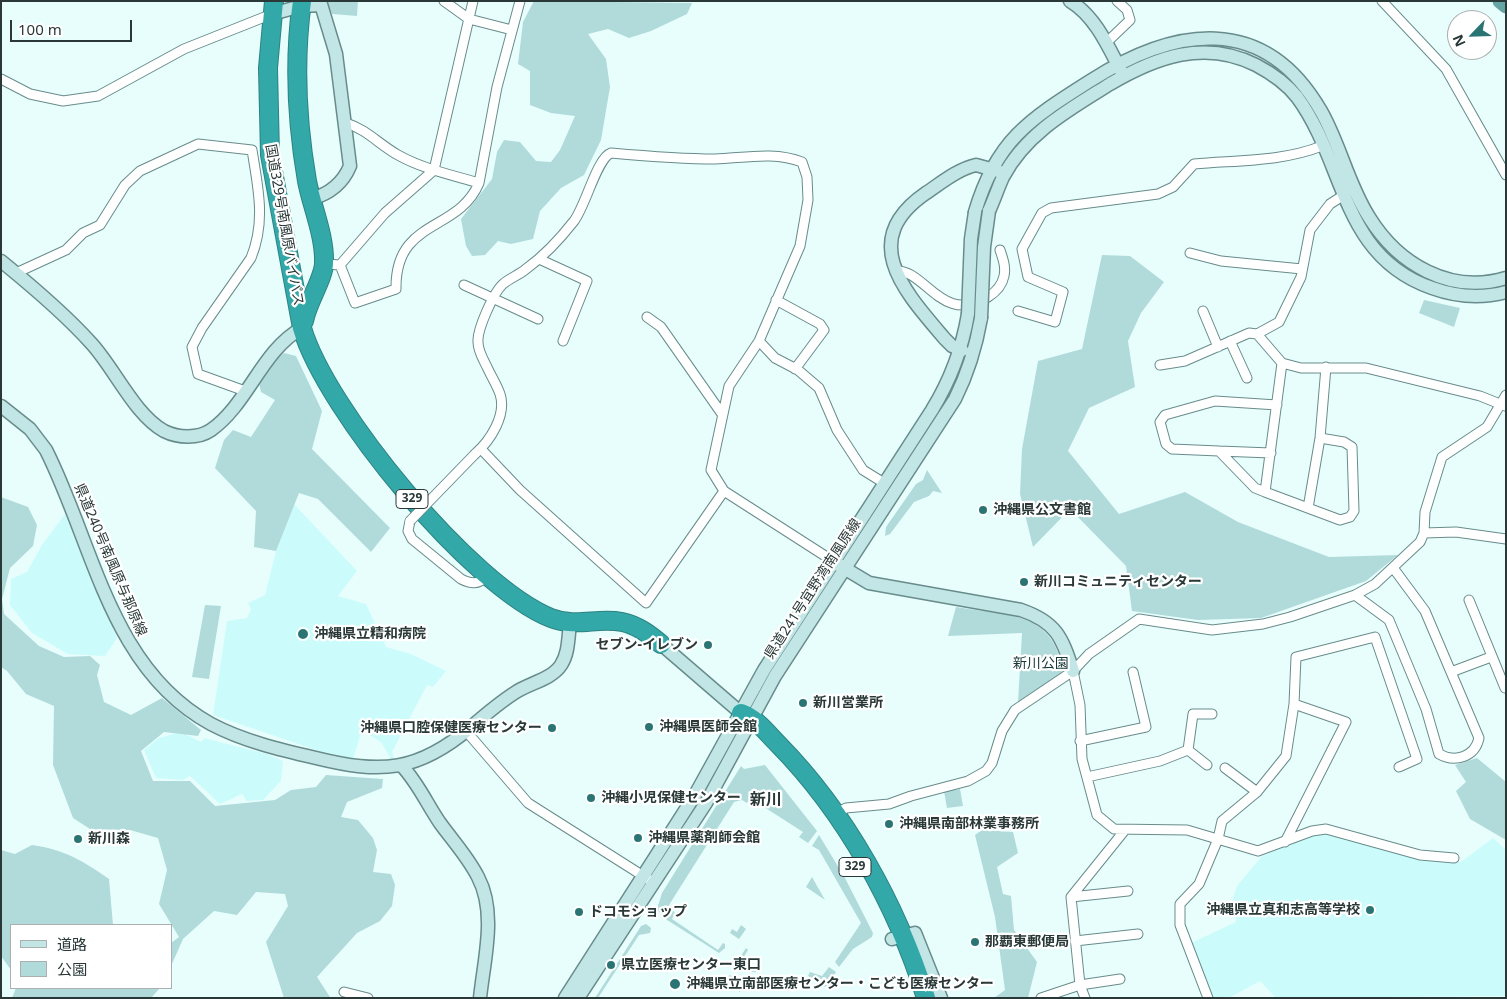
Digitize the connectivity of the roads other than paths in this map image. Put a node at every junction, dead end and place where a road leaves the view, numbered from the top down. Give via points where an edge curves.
1 (444, 1) edge
2 (473, 1) edge
3 (520, 1) edge
4 (1070, 1) edge
5 (1117, 1) edge
6 (1382, 1) edge
7 (320, 3) edge
8 (302, 4) edge
9 (273, 8) edge
10 (469, 19) junction
11 (512, 30) junction
12 (1106, 43) junction
13 (1118, 64) junction
14 (1124, 76) junction
15 (1, 79) edge
16 (346, 123) junction
17 (1322, 146) junction
18 (991, 168) junction
19 (434, 170) junction
20 (1006, 173) junction
21 (1506, 175) edge
22 (479, 183) junction
23 (1344, 195) junction
24 (311, 200) junction
25 (1000, 250) dead end
26 (1190, 253) dead end
27 (539, 259) junction
28 (1, 261) edge
29 (332, 265) junction
30 (1302, 269) junction
31 (895, 271) junction
32 (16, 273) junction
33 (1506, 278) edge
34 (464, 285) dead end
35 (1506, 292) edge
36 (492, 299) junction
37 (776, 300) junction
38 (1018, 311) dead end
39 (1203, 311) dead end
40 (974, 316) junction
41 (647, 318) dead end
42 (538, 319) dead end
43 (302, 328) junction
44 (1257, 334) junction
45 (563, 341) dead end
46 (759, 341) junction
47 (1230, 342) junction
48 (1218, 347) junction
49 (962, 350) junction
50 (1282, 363) junction
51 (1160, 365) dead end
52 (1326, 367) junction
53 (795, 369) junction
54 (1247, 378) dead end
55 (245, 391) junction
56 (1506, 395) edge
57 (1277, 405) junction
58 (1, 406) edge
59 (1503, 406) edge
60 (722, 414) junction
61 (1320, 438) junction
62 (1219, 451) junction
63 (478, 452) junction
64 (1271, 453) junction
65 (884, 483) junction
66 (724, 491) junction
67 (1266, 492) junction
68 (1308, 508) junction
69 (1424, 533) junction
70 (1506, 539) edge
71 (833, 561) junction
72 (845, 569) junction
73 (1394, 569) junction
74 (487, 576) junction
75 (1355, 595) junction
76 (1469, 600) dead end
77 (570, 624) junction
78 (661, 644) joint
79 (1491, 656) junction
80 (1073, 671) junction
81 (1133, 672) dead end
82 (1451, 672) junction
83 (1505, 688) edge
84 (1294, 704) junction
85 (1212, 714) dead end
86 (747, 719) junction
87 (466, 731) junction
88 (1080, 741) junction
89 (1188, 750) junction
90 (1207, 765) dead end
91 (402, 766) junction
92 (1399, 767) dead end
93 (1225, 768) dead end
94 (1087, 777) junction
95 (1257, 792) junction
96 (835, 814) junction
97 (1125, 830) junction
98 (1218, 839) junction
99 (1285, 842) junction
100 (1454, 858) dead end
101 (643, 876) junction
102 (654, 882) junction
103 (1128, 892) dead end
104 (1071, 898) junction
105 (1138, 934) dead end
106 (897, 937) junction
107 (1075, 941) junction
108 (1120, 979) dead end
109 (1080, 984) junction
110 (344, 992) dead end
111 (368, 998) edge
112 (480, 998) edge
113 (565, 998) edge
114 (578, 998) edge
115 (915, 998) edge
116 (926, 998) edge
117 (941, 998) edge
118 (1042, 998) edge
119 (1085, 998) edge
120 (1208, 998) edge

1 - 10 street
2 - 10 street
3 - 11 street
4 - 12 main road via 1086,15
5 - 12 street via 1127,10 1130,20
6 - 21 street via 1446,69
7 - 8 main road
7 - 16 main road via 336,54
8 - 9 main road
8 - 24 highway via 298,83 302,146
9 - 15 street via 184,49 98,96 63,101 30,94
9 - 43 highway, 国道329号南風原バイパス / 329 via 267,94 270,155
10 - 11 street
10 - 19 street
11 - 22 street via 497,87
12 - 13 main road
13 - 14 main road
13 - 18 main road, 県道241号宜野湾南風原線 via 1033,118
13 - 33 main road, 県道241号宜野湾南風原線 via 1163,44 1188,39 1231,40 1270,56 1291,72 1320,110 1368,216 1392,248 1437,277 1476,283
14 - 17 main road, 県道241号宜野湾南風原線 via 1177,54 1216,52 1241,58 1281,80 1297,98
14 - 20 main road, 県道241号宜野湾南風原線 via 1035,135
16 - 19 street via 358,126 398,155
16 - 24 main road via 350,166 346,176 339,185
17 - 23 main road, 県道241号宜野湾南風原線
17 - 38 street via 1275,159 1194,164 1173,187 1158,194 1051,208 1042,212 1022,249 1028,278 1063,292 1055,322
18 - 20 main road
18 - 31 main road via 981,165 969,167 921,197 904,213 890,241
18 - 40 main road, 県道241号宜野湾南風原線, bridge via 976,212 971,239
19 - 22 street
19 - 29 street
20 - 40 main road, 県道241号宜野湾南風原線, bridge via 989,212
22 - 29 street via 475,194 465,205 411,241 401,256 396,289 355,303
23 - 30 street via 1330,204 1310,230
23 - 35 main road, 県道241号宜野湾南風原線 via 1369,243 1404,275 1424,286 1462,296
24 - 29 highway
25 - 31 street via 1004,263 1002,284 984,300 971,303 947,302 909,274
26 - 30 street via 1221,261
27 - 36 street via 502,284
27 - 37 street via 576,220 605,155 716,159 786,156 802,162 807,177 808,200 800,246
27 - 45 street via 587,281
28 - 32 main road
29 - 43 highway, 国道329号南風原バイパス via 307,306
30 - 44 street via 1279,322
31 - 49 main road via 933,325 952,346
32 - 55 main road via 93,345 142,412 165,431 178,436 210,431 226,417
32 - 55 street via 66,250 83,233 100,225 125,186 140,171 198,144 252,150 261,196 255,246 251,258 192,347 198,374
34 - 36 street
36 - 42 street
36 - 63 street via 478,341 502,405 500,420
37 - 46 street
37 - 53 street via 820,324 824,330
39 - 48 street
40 - 49 main road, 県道241号宜野湾南風原線
40 - 72 main road, 県道241号宜野湾南風原線 via 977,343 955,400
41 - 60 street via 661,327
43 - 55 main road via 286,339
43 - 74 highway, 国道329号南風原バイパス / 329 via 327,380 376,454 438,528
44 - 47 street via 1249,333
44 - 50 street
46 - 53 street via 775,358
46 - 60 street via 729,386
47 - 48 street
47 - 54 street
48 - 51 street via 1185,361
49 - 65 main road, 県道241号宜野湾南風原線 via 948,383
50 - 52 street via 1301,368
50 - 57 street
52 - 59 street via 1366,368 1480,396
52 - 61 street
53 - 65 street via 819,388 837,430 863,470
56 - 59 street
57 - 62 street via 1214,401 1165,415 1160,422 1166,444 1172,449
57 - 64 street
58 - 91 main road, 県道240号南風原与那原線 via 25,425 46,450 127,641 155,680 173,698 212,725 256,742 357,767
59 - 69 street via 1487,427 1442,457 1425,512
60 - 66 street via 711,470
61 - 68 street
61 - 68 street via 1344,442 1352,447 1354,511 1350,517 1340,520
62 - 64 street
62 - 67 street via 1255,488
63 - 66 street via 646,603
63 - 74 street, bridge via 410,522 408,531 412,539 461,579 476,583
64 - 67 street
65 - 71 main road, 県道241号宜野湾南風原線
66 - 71 street
67 - 68 street
69 - 70 street via 1456,532
69 - 73 street via 1420,542
71 - 72 main road
71 - 86 main road, 県道241号宜野湾南風原線 via 764,670
72 - 80 main road via 869,583 1039,616 1060,636
72 - 86 main road, 県道241号宜野湾南風原線
73 - 75 street
73 - 82 street via 1425,611
74 - 77 highway, 国道329号南風原バイパス / 329 via 538,612
75 - 80 street via 1263,624 1229,628 1196,629 1139,619 1089,654
75 - 82 street via 1389,620 1426,709 1439,754 1447,759 1456,759 1472,752 1478,746 1479,738
76 - 79 street
77 - 78 highway, 国道329号南風原バイパス / 329 via 605,620 624,622 642,629
77 - 87 main road, 県道240号南風原与那原線 via 565,657 559,668 495,706
78 - 86 main road
79 - 82 street
79 - 83 street
80 - 88 street via 1080,705
80 - 96 street via 1015,710 1002,731 989,768 977,777 889,804 846,808
81 - 88 street via 1146,727
84 - 92 street via 1296,657 1375,637 1418,759
84 - 95 street via 1286,756
84 - 99 street via 1346,722
85 - 89 street via 1193,714
86 - 96 highway, 329 via 796,764
86 - 101 main road, 県道241号宜野湾南風原線
86 - 102 main road, 県道241号宜野湾南風原線 via 723,774
86 - 106 highway, 329 via 835,833
87 - 91 main road, 県道240号南風原与那原線 via 440,749
87 - 101 street via 528,803
88 - 94 street
89 - 90 street
89 - 94 street via 1160,761
91 - 112 main road via 474,870 485,892 488,920
93 - 95 street
94 - 97 street via 1098,814 1114,829
95 - 98 street via 1222,821
96 - 106 highway, 329 via 874,877
97 - 98 street via 1187,830
97 - 104 street
98 - 99 street via 1258,851
98 - 120 street via 1199,884 1180,904 1178,912
99 - 100 street via 1312,830 1326,829 1420,855
101 - 102 street
101 - 113 main road, 県道241号宜野湾南風原線
102 - 114 main road, 県道241号宜野湾南風原線
103 - 104 street
104 - 107 street
105 - 107 street
106 - 115 highway, 329
106 - 116 highway, 329
106 - 117 main road via 913,932 917,936
107 - 109 street
108 - 109 street
109 - 118 street
109 - 119 street
110 - 111 street

